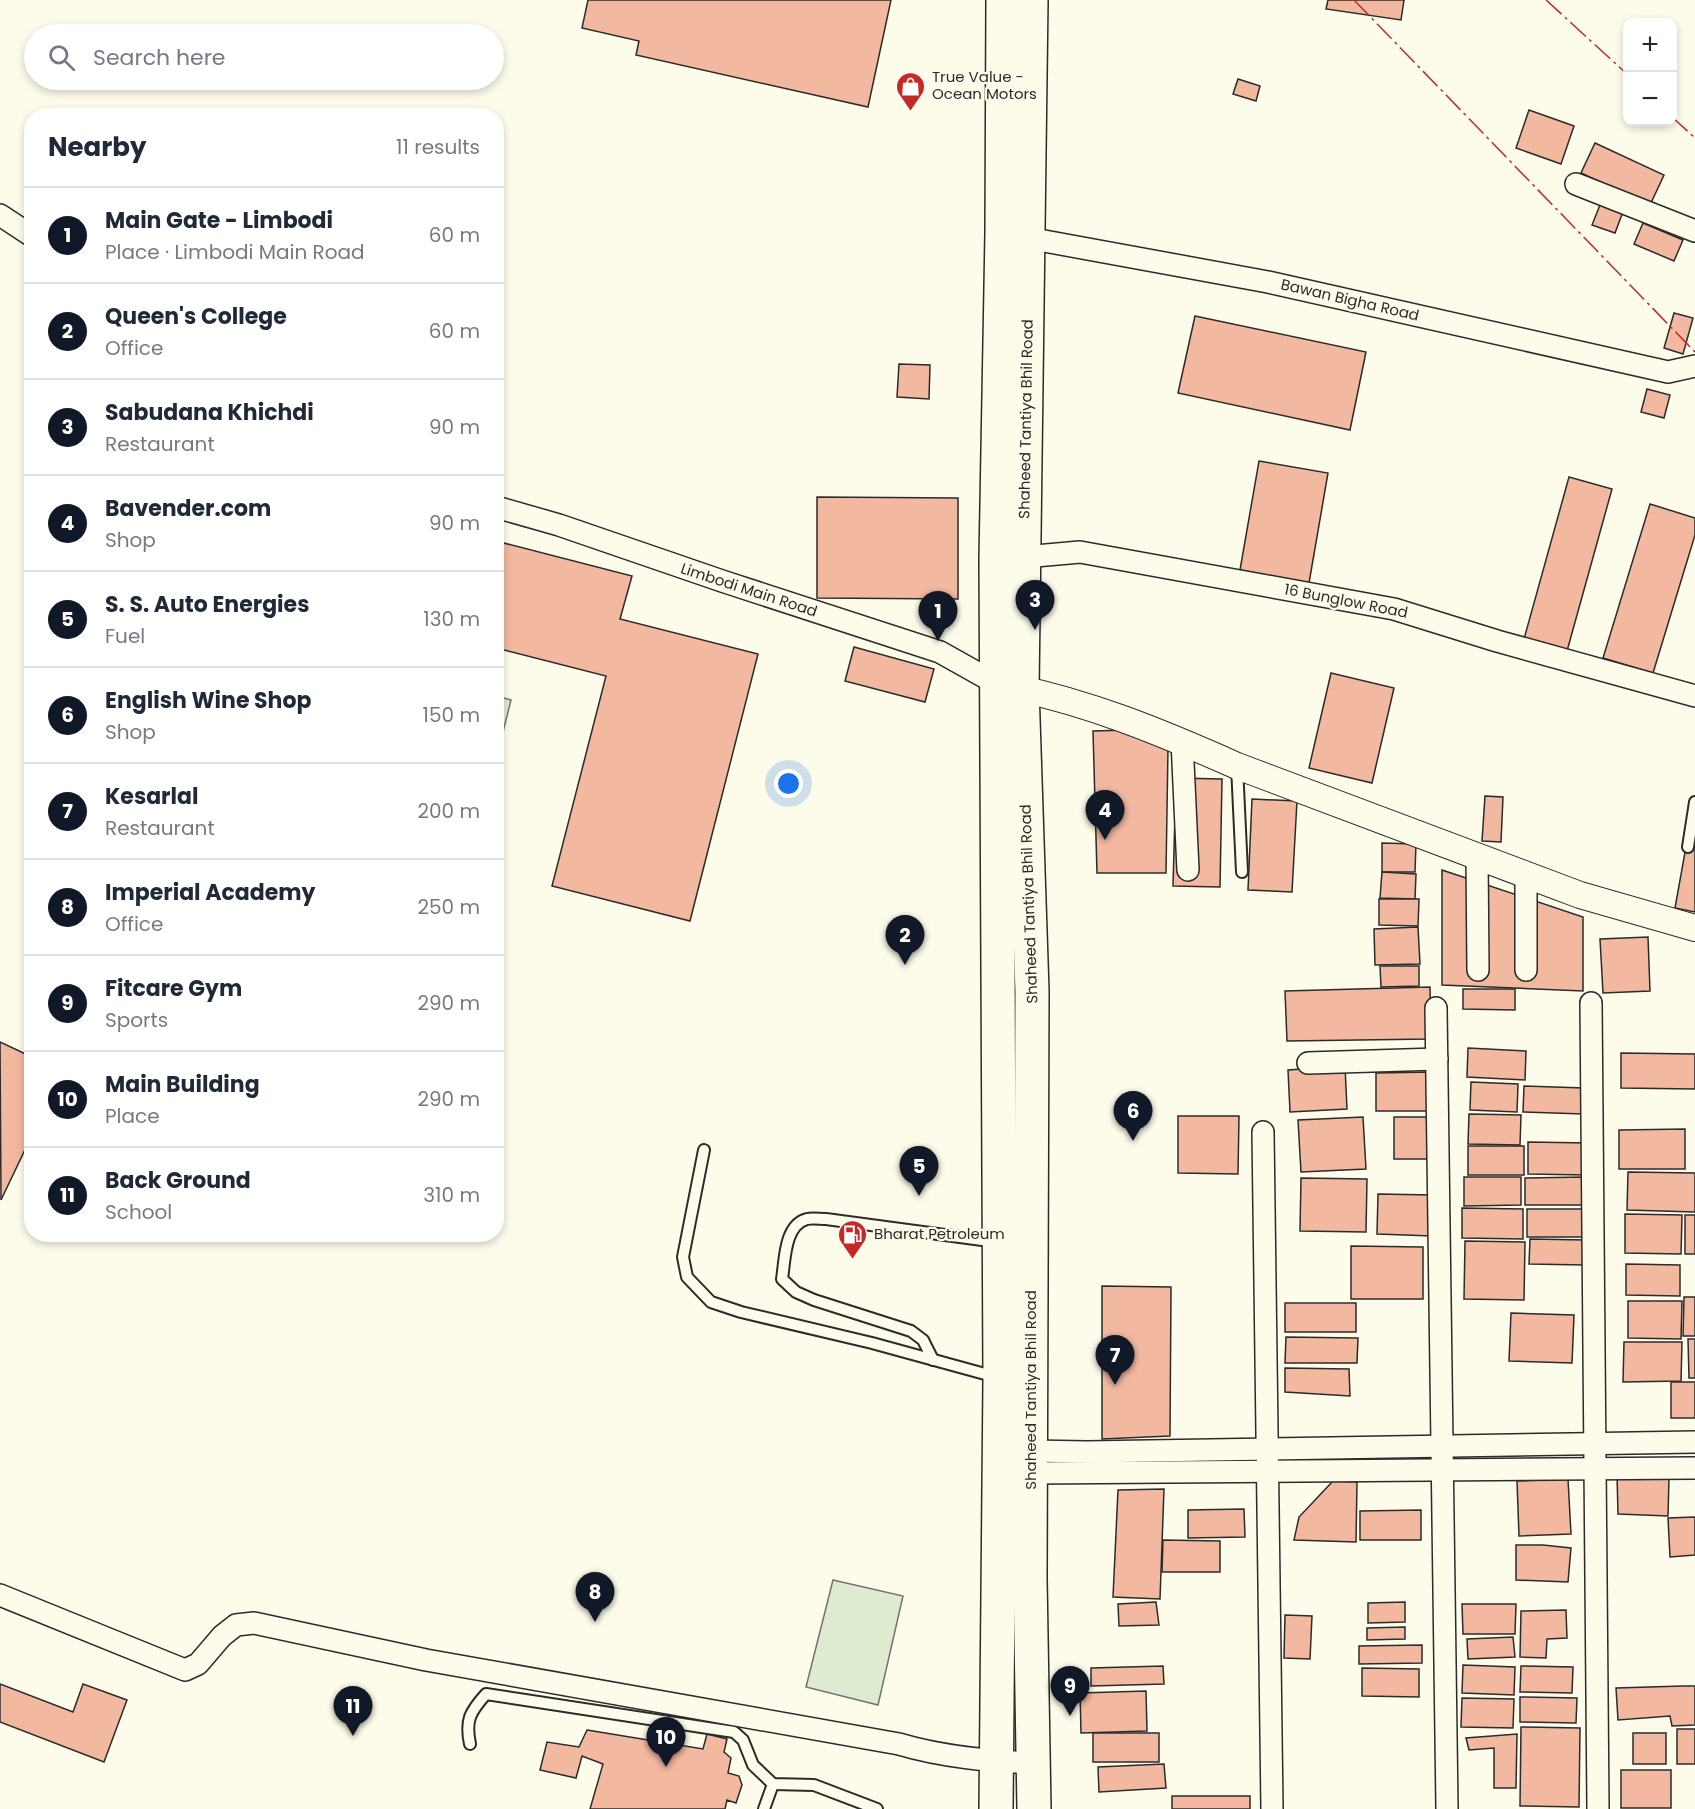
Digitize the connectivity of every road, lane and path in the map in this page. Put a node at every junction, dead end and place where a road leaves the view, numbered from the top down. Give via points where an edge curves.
1 (1003, 0) edge
2 (1031, 0) edge
3 (1576, 184) dead end
4 (1, 221) edge
5 (1695, 231) edge
6 (24, 232) edge
7 (1015, 235) junction
8 (1695, 366) edge
9 (504, 509) edge
10 (1024, 556) junction
11 (1009, 687) junction
12 (1695, 696) edge
13 (1182, 741) junction
14 (1237, 766) junction
15 (1695, 802) edge
16 (1688, 846) dead end
17 (1477, 856) junction
18 (1188, 870) dead end
19 (1242, 872) dead end
20 (1526, 874) junction
21 (1695, 928) edge
22 (1478, 970) dead end
23 (1526, 970) dead end
24 (1591, 1003) dead end
25 (1436, 1008) dead end
26 (1437, 1059) junction
27 (1308, 1063) dead end
28 (1263, 1132) dead end
29 (704, 1150) dead end
30 (998, 1243) junction
31 (933, 1360) junction
32 (1000, 1378) junction
33 (1015, 1412) junction
34 (1695, 1442) edge
35 (1594, 1443) junction
36 (1442, 1446) junction
37 (1267, 1448) junction
38 (1031, 1462) junction
39 (1695, 1468) edge
40 (1595, 1469) junction
41 (1442, 1470) junction
42 (1267, 1472) junction
43 (0, 1595) edge
44 (470, 1744) dead end
45 (996, 1761) junction
46 (1033, 1762) junction
47 (773, 1784) junction
48 (764, 1809) edge
49 (878, 1809) edge
50 (996, 1809) edge
51 (1034, 1809) edge
52 (1272, 1809) edge
53 (1447, 1809) edge
54 (1598, 1809) edge

1 - 7 main road, Shaheed Tantiya Bhil Road
2 - 7 main road, Shaheed Tantiya Bhil Road
3 - 5 street
4 - 6 street
7 - 8 street, Bawan Bigha Road via 1268,282 1668,372
7 - 10 main road, Shaheed Tantiya Bhil Road
7 - 11 main road, Shaheed Tantiya Bhil Road via 996,559
9 - 11 street, Limbodi Main Road via 940,652
10 - 11 main road, Shaheed Tantiya Bhil Road
10 - 12 street, 16 Bunglow Road via 1080,552 1394,609
11 - 13 street via 1072,702
11 - 30 main road, Shaheed Tantiya Bhil Road
11 - 33 main road, Shaheed Tantiya Bhil Road via 1032,991
13 - 14 street
13 - 18 street
14 - 17 street
14 - 19 lane
15 - 16 lane
17 - 20 street
17 - 22 street
20 - 21 street via 1580,895
20 - 23 street
24 - 35 street
25 - 26 street
26 - 27 street
26 - 36 street
28 - 37 street
29 - 31 lane via 683,1257 687,1277 711,1302
30 - 31 lane via 826,1219 806,1219 794,1227 782,1279 796,1292 814,1300 910,1331 923,1340
30 - 32 main road, Shaheed Tantiya Bhil Road
31 - 32 lane
32 - 33 main road, Shaheed Tantiya Bhil Road
33 - 38 main road, Shaheed Tantiya Bhil Road
33 - 45 main road, Shaheed Tantiya Bhil Road
34 - 35 street
35 - 36 street
35 - 40 street
36 - 37 street
36 - 41 street
37 - 38 street via 1087,1452
37 - 42 street
38 - 42 street
38 - 46 main road, Shaheed Tantiya Bhil Road
39 - 40 street
40 - 41 street
40 - 54 street
41 - 42 street
41 - 53 street
42 - 52 street
43 - 45 street via 184,1670 198,1664 236,1625 254,1623 426,1660 899,1744 929,1753
44 - 47 lane via 467,1729 472,1710 486,1694 734,1732 743,1740 753,1765
45 - 46 street
45 - 50 main road, Shaheed Tantiya Bhil Road
46 - 51 main road, Shaheed Tantiya Bhil Road
47 - 48 lane
47 - 49 lane via 814,1785

